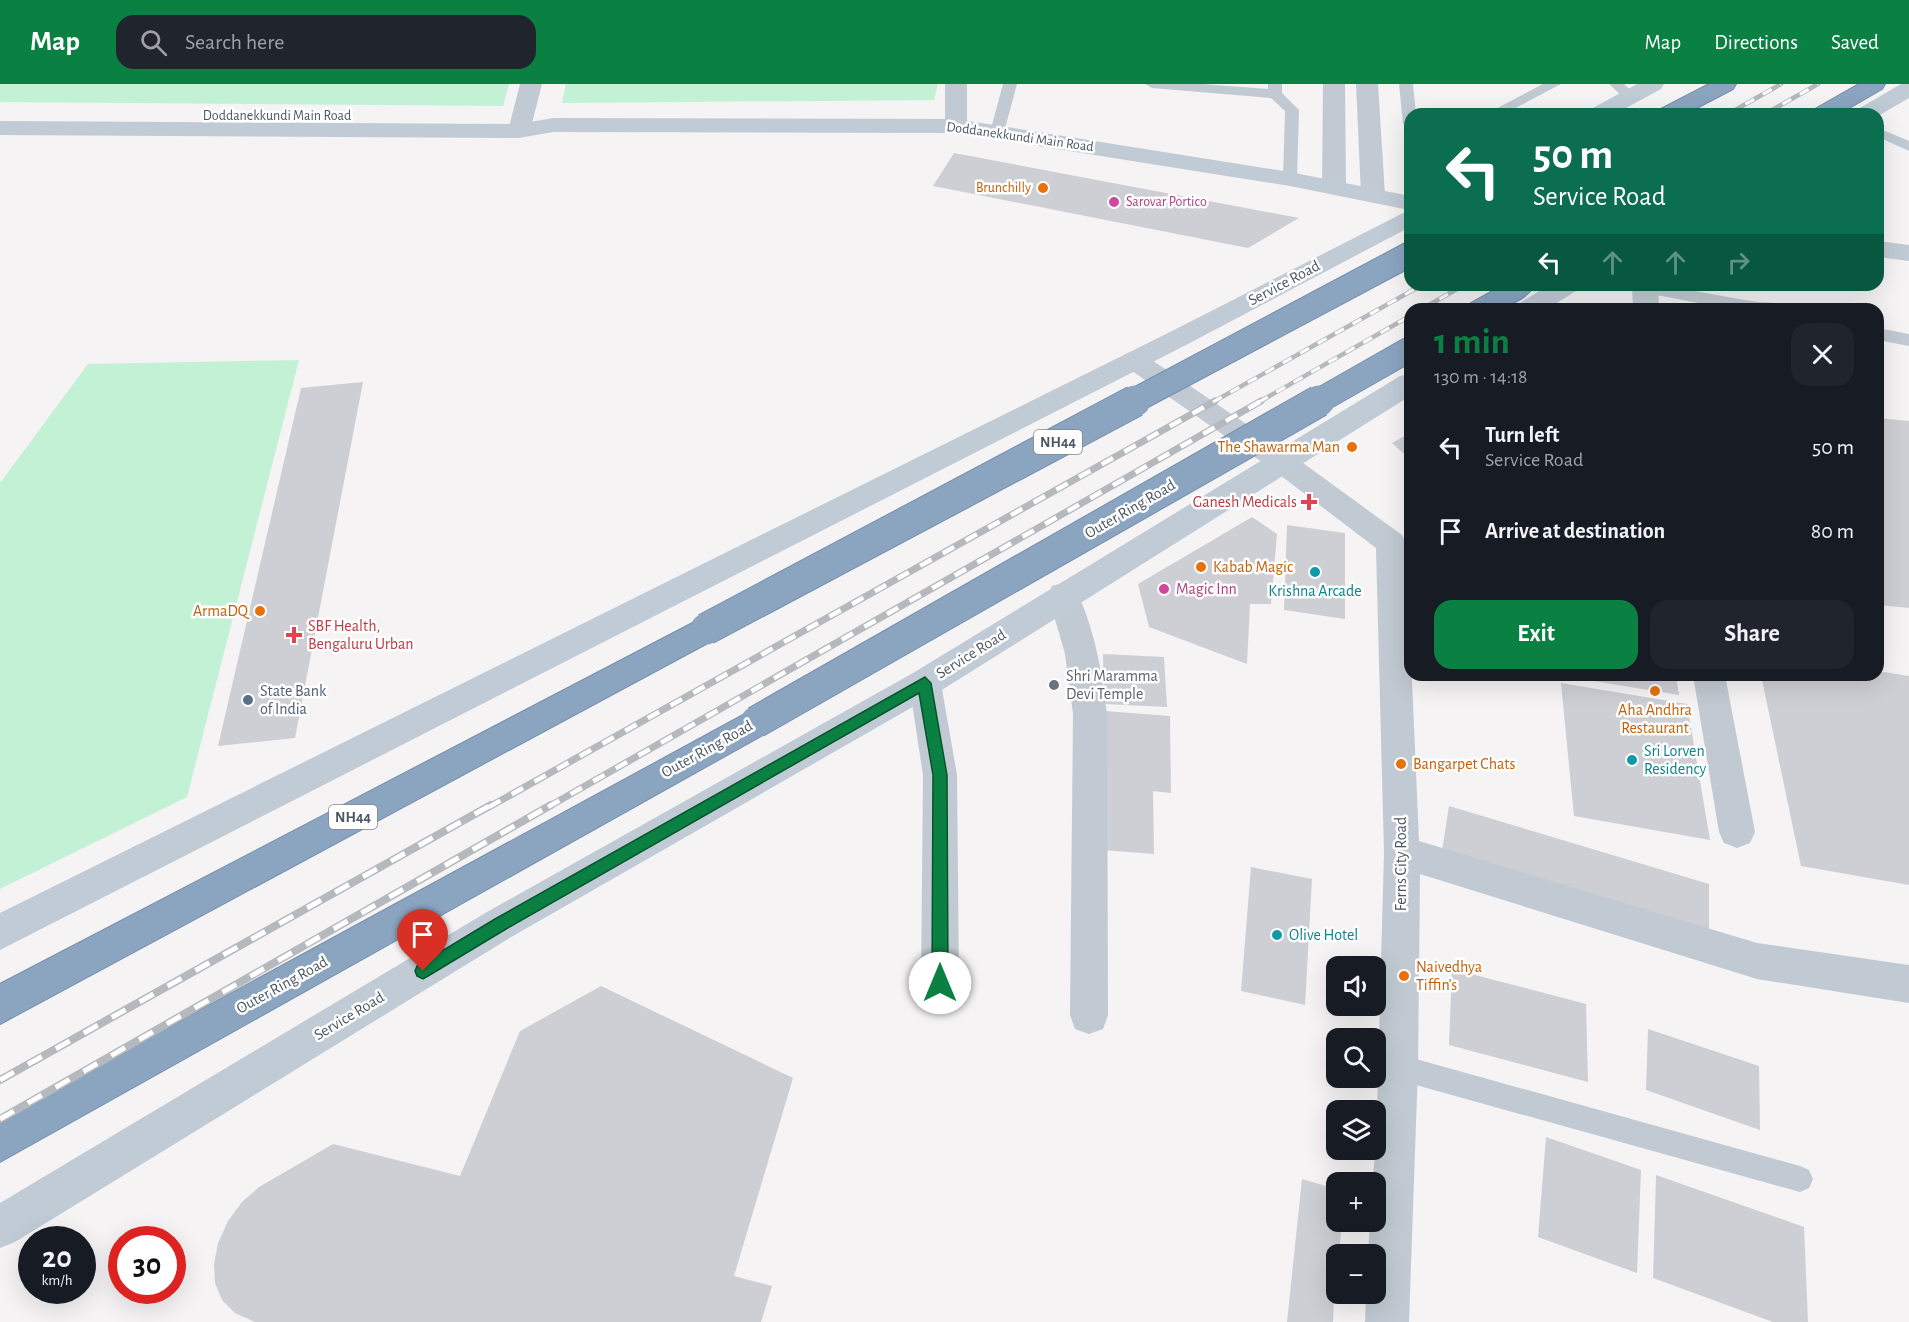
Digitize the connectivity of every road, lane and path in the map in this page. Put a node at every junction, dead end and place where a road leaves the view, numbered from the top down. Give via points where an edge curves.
1 (531, 84) edge
2 (956, 84) edge
3 (1011, 84) edge
4 (1152, 84) edge
5 (1334, 84) edge
6 (1367, 84) edge
7 (1406, 84) edge
8 (1554, 84) edge
9 (1653, 84) edge
10 (1725, 84) edge
11 (1867, 88) edge
12 (1275, 89) edge
13 (1909, 89) edge
14 (1623, 90) edge
15 (1408, 108) edge
16 (1505, 108) edge
17 (1610, 108) edge
18 (1680, 108) edge
19 (1832, 108) edge
20 (1876, 108) edge
21 (0, 115) edge
22 (521, 124) junction
23 (956, 126) junction
24 (0, 128) edge
25 (997, 132) junction
26 (1884, 135) edge
27 (1909, 147) edge
28 (1290, 179) junction
29 (1334, 187) junction
30 (1373, 195) junction
31 (1404, 201) edge
32 (1404, 220) edge
33 (1884, 250) edge
34 (1909, 253) edge
35 (1404, 257) edge
36 (1884, 269) edge
37 (1909, 272) edge
38 (1512, 291) edge
39 (1558, 291) edge
40 (1646, 294) edge
41 (1490, 303) edge
42 (1538, 303) edge
43 (1722, 303) edge
44 (1884, 325) edge
45 (1909, 329) edge
46 (1884, 335) edge
47 (1909, 340) edge
48 (1404, 352) edge
49 (1134, 360) junction
50 (1404, 387) edge
51 (1282, 462) junction
52 (1064, 595) junction
53 (1710, 681) edge
54 (925, 683) junction
55 (1737, 831) dead end
56 (1402, 852) junction
57 (0, 932) edge
58 (940, 983) dead end
59 (1909, 984) edge
60 (0, 1005) edge
61 (1089, 1016) dead end
62 (1398, 1067) junction
63 (0, 1141) edge
64 (1800, 1179) dead end
65 (0, 1227) edge
66 (1386, 1322) edge

1 - 22 street
2 - 23 street
3 - 25 lane
4 - 12 lane
5 - 29 street
6 - 30 street
7 - 15 lane
8 - 16 lane
9 - 14 street
10 - 18 highway
11 - 19 highway
12 - 28 lane via 1292,110
13 - 20 street
14 - 17 street
21 - 22 street, Doddanekkundi Main Road
22 - 23 street, Doddanekkundi Main Road
22 - 24 street, Doddanekkundi Main Road
23 - 25 street, Doddanekkundi Main Road
25 - 28 street, Doddanekkundi Main Road
26 - 27 lane
28 - 29 street, Doddanekkundi Main Road
29 - 30 street, Doddanekkundi Main Road
30 - 31 street, Doddanekkundi Main Road
32 - 49 street, Service Road
33 - 34 street
35 - 60 highway, NH44, bridge
36 - 37 street
38 - 41 highway
39 - 42 street
40 - 43 lane
44 - 45 lane
46 - 47 lane
48 - 63 highway, Outer Ring Road, bridge via 756,722
49 - 51 street
49 - 57 street, Service Road
50 - 51 street, Service Road
51 - 52 street, Service Road
51 - 56 street, Ferns City Road via 1391,543
52 - 54 street, Service Road
52 - 61 street via 1083,657 1090,714
53 - 55 street
54 - 58 street via 940,775
54 - 65 street, Service Road via 500,924
56 - 59 street via 1757,961
56 - 62 street, Ferns City Road
62 - 64 lane
62 - 66 street, Ferns City Road

